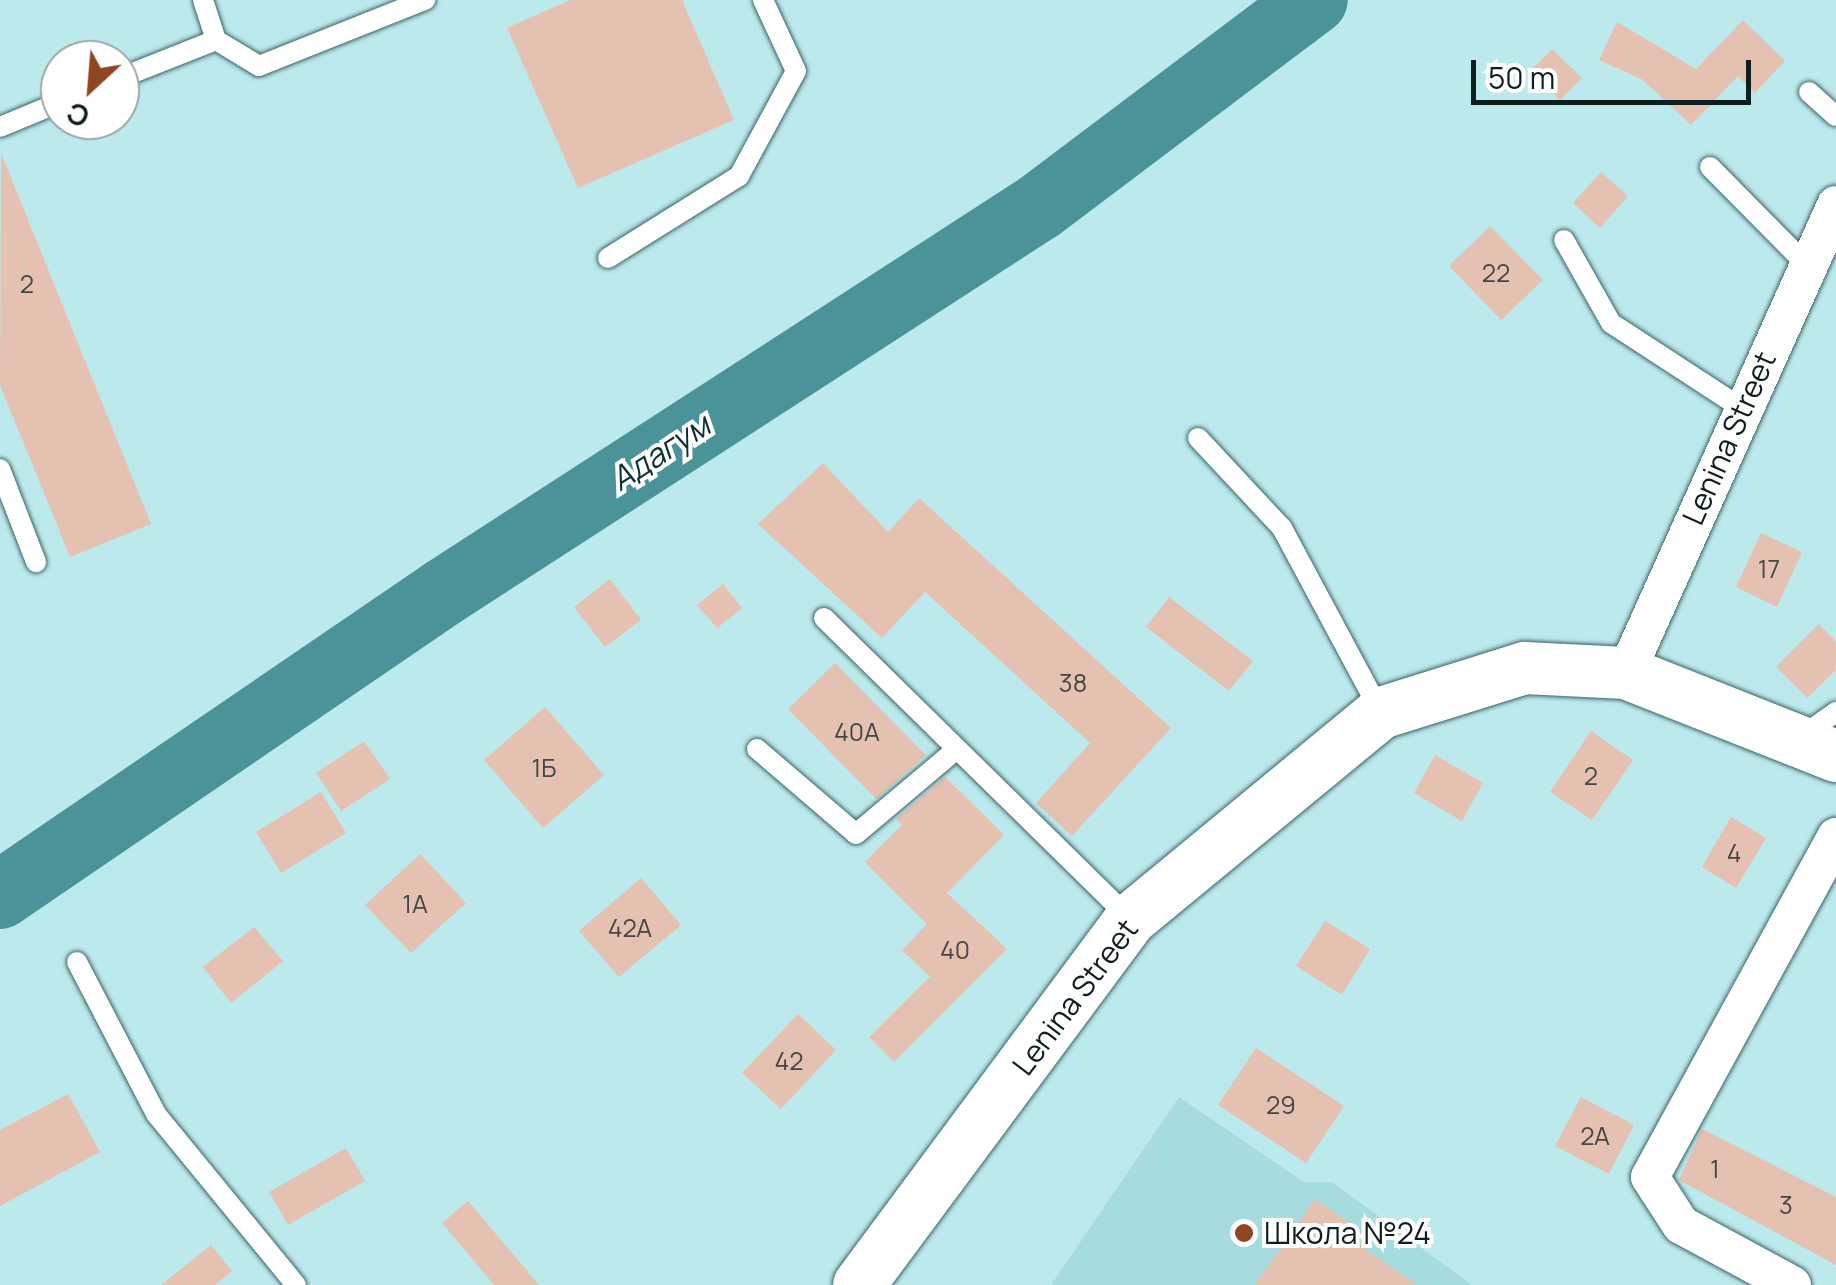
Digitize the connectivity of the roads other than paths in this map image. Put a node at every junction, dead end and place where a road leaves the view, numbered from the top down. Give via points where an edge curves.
1 (203, 0) edge
2 (425, 0) edge
3 (763, 0) edge
4 (216, 40) junction
5 (140, 70) edge
6 (1809, 92) dead end
7 (40, 110) edge
8 (1836, 116) edge
9 (0, 126) edge
10 (1710, 167) dead end
11 (1836, 205) edge
12 (1564, 240) dead end
13 (608, 258) dead end
14 (1808, 266) junction
15 (1740, 407) junction
16 (1198, 438) dead end
17 (0, 469) edge
18 (36, 562) dead end
19 (824, 618) dead end
20 (1626, 674) junction
21 (1381, 713) junction
22 (1824, 735) edge
23 (757, 749) dead end
24 (957, 750) junction
25 (1836, 836) edge
26 (1131, 919) junction
27 (77, 962) dead end
28 (296, 1285) edge
29 (858, 1285) edge
30 (1792, 1285) edge

1 - 4 lane
2 - 4 lane via 259,66
3 - 13 lane via 796,71 739,176
4 - 5 lane
6 - 8 lane
7 - 9 lane
10 - 14 lane
11 - 14 street, Lenina Street
12 - 15 lane via 1611,323
14 - 15 street, Lenina Street
15 - 20 street, Lenina Street
16 - 21 lane via 1282,528
17 - 18 lane
19 - 24 lane
20 - 21 main road via 1525,668
20 - 22 main road
21 - 26 main road, Lenina Street
23 - 24 lane via 856,834
24 - 26 lane
25 - 30 street via 1650,1177 1682,1225
26 - 29 main road, Lenina Street
27 - 28 lane via 156,1114

